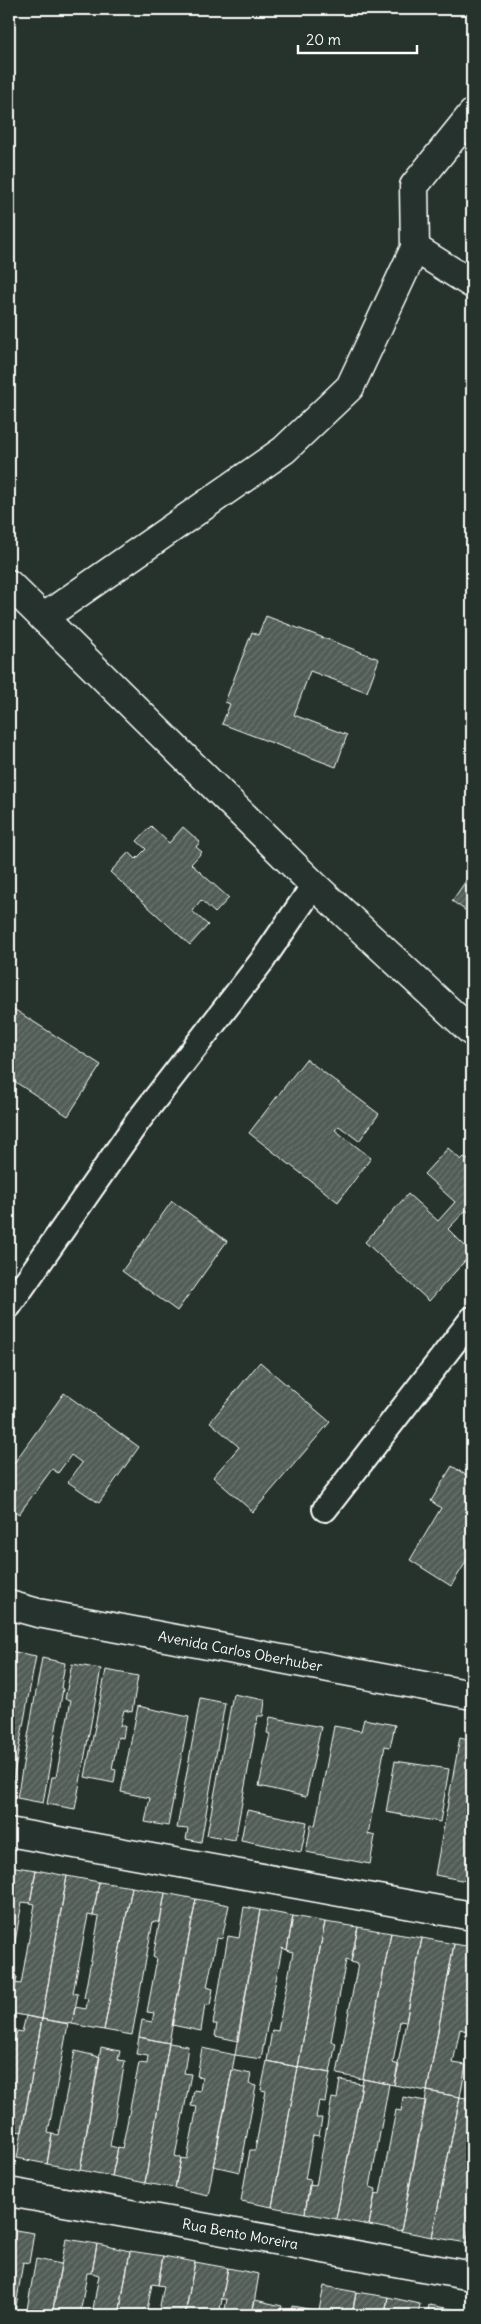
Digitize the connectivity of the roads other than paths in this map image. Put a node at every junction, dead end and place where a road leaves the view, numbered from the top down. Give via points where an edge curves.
1 (472, 114) edge
2 (415, 248) junction
3 (472, 284) edge
4 (9, 584) edge
5 (43, 618) junction
6 (314, 885) junction
7 (472, 1032) edge
8 (9, 1306) edge
9 (472, 1319) edge
10 (324, 1509) dead end
11 (9, 1605) edge
12 (472, 1695) edge
13 (9, 1832) edge
14 (472, 1916) edge
15 (9, 2192) edge
16 (472, 2276) edge

1 - 2 street via 414,186
2 - 3 street
2 - 5 street via 350,387 284,450
4 - 5 street
5 - 6 street
6 - 7 street
6 - 8 lane via 262,961 138,1121
9 - 10 lane
11 - 12 street, Avenida Carlos Oberhuber
13 - 14 street
15 - 16 street, Rua Bento Moreira

